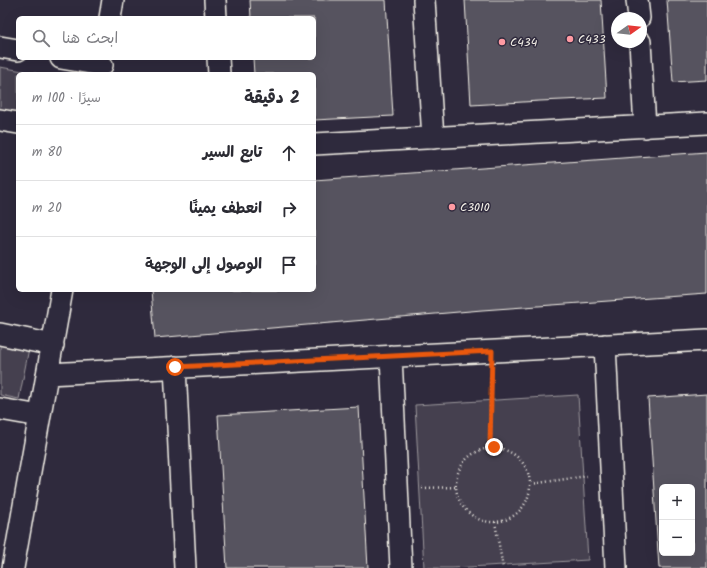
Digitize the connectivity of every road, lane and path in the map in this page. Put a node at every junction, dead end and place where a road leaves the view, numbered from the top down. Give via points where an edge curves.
1 (113, 0) edge
2 (215, 0) edge
3 (424, 0) edge
4 (638, 0) edge
5 (639, 12) edge
6 (110, 16) edge
7 (216, 16) edge
8 (0, 47) edge
9 (640, 48) edge
10 (16, 50) edge
11 (71, 60) edge
12 (218, 60) edge
13 (102, 66) edge
14 (219, 72) edge
15 (0, 120) edge
16 (707, 123) edge
17 (16, 124) edge
18 (645, 126) junction
19 (433, 138) junction
20 (316, 144) edge
21 (62, 292) edge
22 (0, 334) edge
23 (707, 340) edge
24 (53, 345) junction
25 (605, 345) junction
26 (492, 351) junction
27 (391, 356) junction
28 (175, 367) junction
29 (48, 374) junction
30 (0, 409) edge
31 (40, 416) junction
32 (490, 447) junction
33 (612, 473) junction
34 (530, 484) junction
35 (456, 487) junction
36 (397, 489) junction
37 (496, 522) junction
38 (14, 568) edge
39 (185, 568) edge
40 (401, 568) edge
41 (503, 568) edge
42 (616, 568) edge

1 - 6 street
2 - 7 street
3 - 19 street
4 - 5 street
8 - 10 street
9 - 18 street
11 - 13 street
12 - 14 street
15 - 17 street
16 - 18 street
18 - 19 street
19 - 20 street
21 - 24 street
22 - 24 street
23 - 25 street
24 - 29 street
25 - 26 street
25 - 33 street
26 - 27 street
26 - 32 path
27 - 28 street
27 - 36 street
28 - 29 street
28 - 39 street
29 - 31 street
30 - 31 street
31 - 38 street
32 - 34 path via 510,450 520,458 527,469
32 - 35 path via 473,453 463,462
33 - 34 path
33 - 42 street
34 - 37 path via 530,493 517,513
35 - 36 path
35 - 37 path via 458,497 468,512 484,521
36 - 40 street
37 - 41 path

